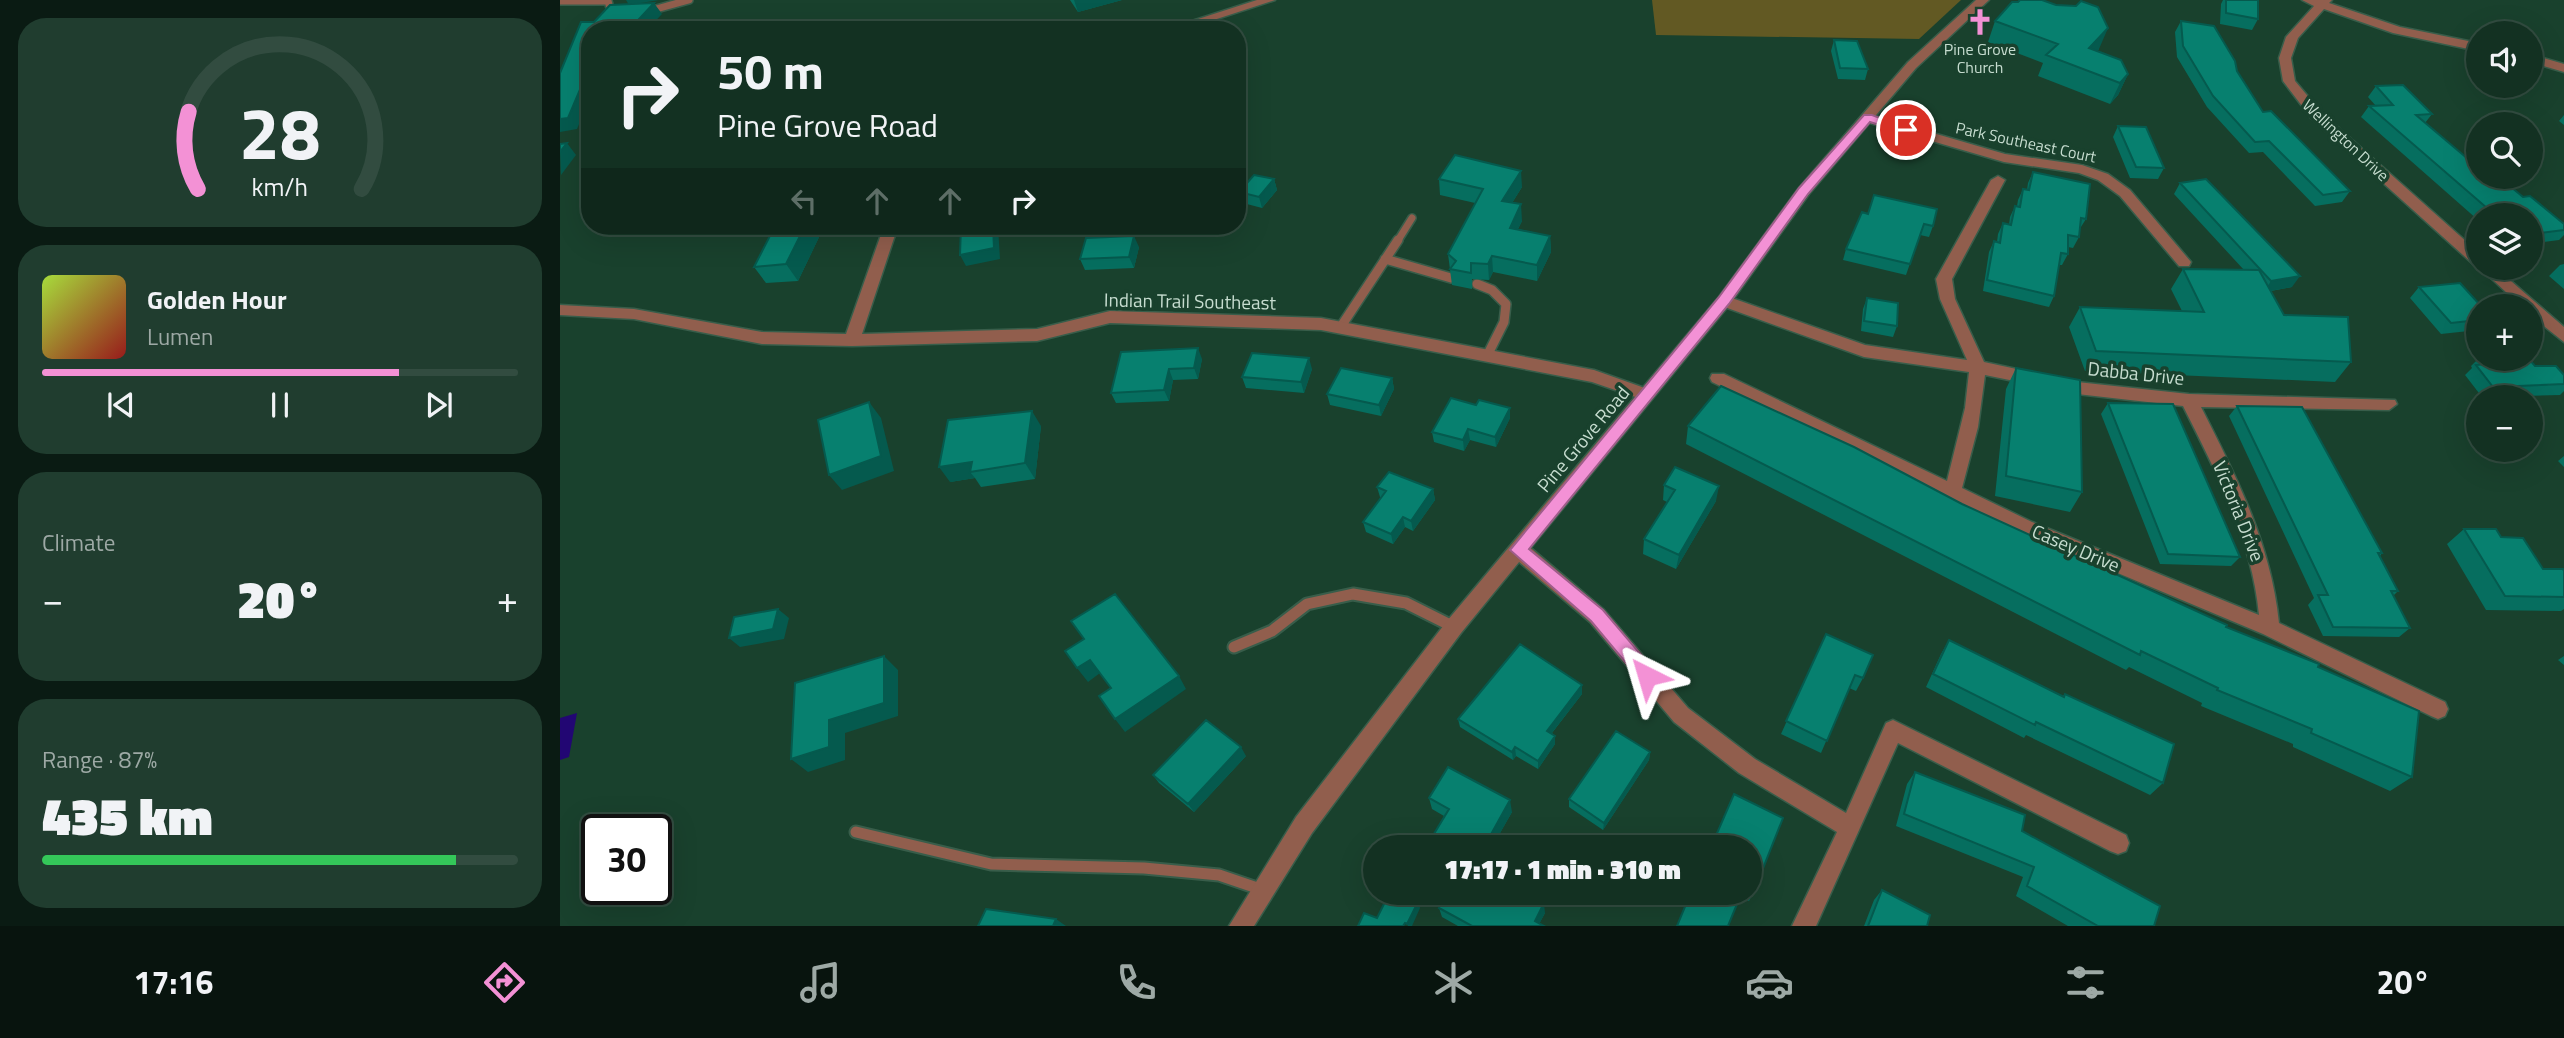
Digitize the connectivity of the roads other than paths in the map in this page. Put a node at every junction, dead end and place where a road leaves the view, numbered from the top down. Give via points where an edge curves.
1 (689, 0) edge
2 (1269, 0) edge
3 (1983, 0) edge
4 (560, 1) edge
5 (2318, 2) edge
6 (632, 11) edge
7 (640, 11) edge
8 (1200, 21) edge
9 (2466, 44) edge
10 (2543, 62) edge
11 (2564, 68) edge
12 (1868, 118) junction
13 (1998, 180) dead end
14 (1412, 218) dead end
15 (888, 235) edge
16 (2466, 249) edge
17 (1385, 259) junction
18 (2185, 262) dead end
19 (1451, 278) edge
20 (2501, 280) edge
21 (1477, 284) dead end
22 (1724, 301) junction
23 (560, 310) edge
24 (1340, 328) junction
25 (2564, 335) edge
26 (852, 340) junction
27 (1487, 355) junction
28 (1977, 367) junction
29 (1718, 378) dead end
30 (1647, 395) junction
31 (2189, 400) junction
32 (2389, 404) dead end
33 (1953, 490) junction
34 (1518, 550) junction
35 (1454, 627) junction
36 (2270, 628) junction
37 (1234, 648) dead end
38 (2438, 709) dead end
39 (1851, 828) junction
40 (856, 832) dead end
41 (2118, 843) dead end
42 (1264, 890) junction
43 (1241, 926) edge
44 (1804, 926) edge

1 - 7 lane
2 - 8 street
3 - 12 street, Pine Grove Road via 1912,65
4 - 6 lane via 608,1 610,8
5 - 9 street via 2397,30
5 - 16 street, Wellington Drive via 2292,37 2285,58 2289,81 2317,116
10 - 11 street
12 - 18 street, Park Southeast Court via 2004,158 2082,169 2103,177 2125,193
12 - 22 street, Pine Grove Road via 1804,191
13 - 28 street via 1944,277 1947,296 1967,334
14 - 17 lane
15 - 26 street
17 - 19 lane
17 - 24 lane
20 - 25 street
21 - 27 lane via 1503,295 1507,303 1507,318
22 - 28 street, Dabba Drive via 1864,351
22 - 30 street, Pine Grove Road
23 - 26 street, Indian Trail Southeast via 634,314 762,338
24 - 26 street, Indian Trail Southeast via 1110,317 1037,335
24 - 27 street, Indian Trail Southeast
27 - 30 street, Indian Trail Southeast via 1594,376
28 - 31 street, Dabba Drive via 2077,388
28 - 33 street via 1967,445
29 - 33 street, Casey Drive
30 - 34 street, Pine Grove Road
31 - 32 street, Dabba Drive
31 - 36 street, Victoria Drive via 2259,553
33 - 36 street, Casey Drive via 2026,527
34 - 35 street, Pine Grove Road
34 - 39 street via 1597,616 1681,715 1747,766
35 - 37 lane via 1406,603 1353,594 1307,604 1272,631
35 - 42 street, Pine Grove Road via 1304,825
36 - 38 street, Casey Drive
39 - 41 street via 1893,730
39 - 44 street
40 - 42 lane via 991,864 1219,874
42 - 43 street, Pine Grove Road

